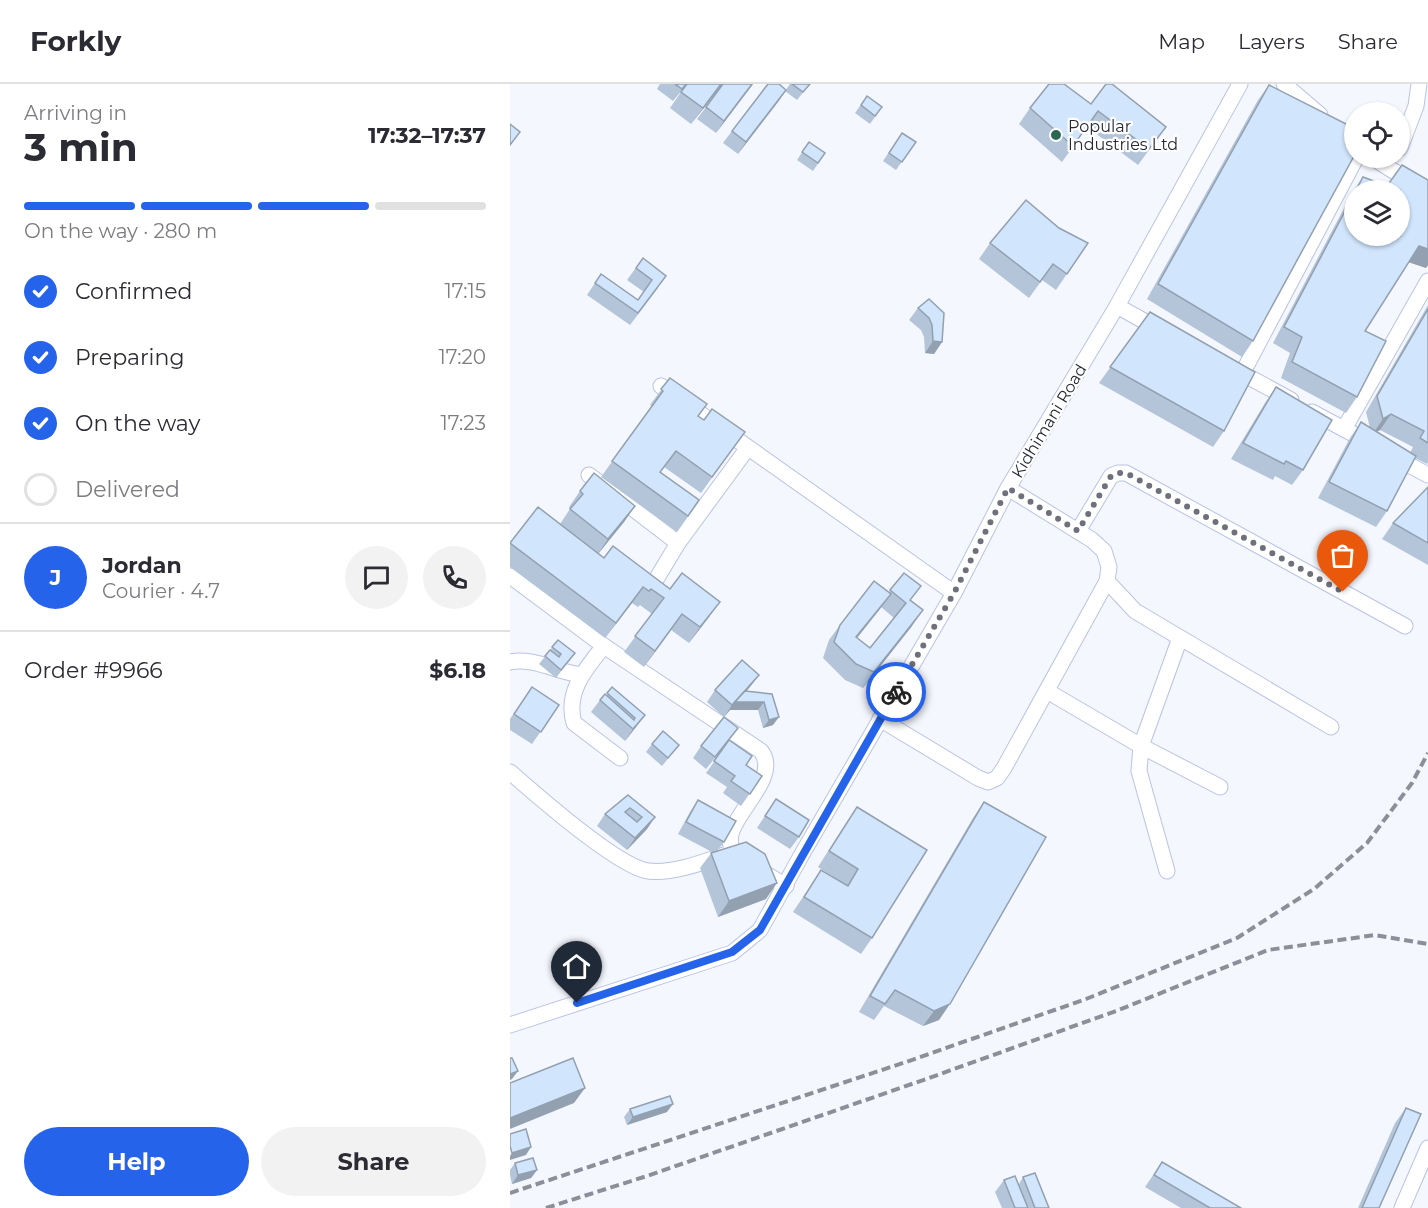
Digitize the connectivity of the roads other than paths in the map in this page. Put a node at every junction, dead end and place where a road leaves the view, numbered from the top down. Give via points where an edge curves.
1 (1240, 84) edge
2 (1284, 84) edge
3 (1419, 84) edge
4 (1410, 122) edge
5 (1331, 125) edge
6 (1351, 168) edge
7 (1398, 168) edge
8 (1428, 193) edge
9 (1428, 281) edge
10 (1117, 306) junction
11 (1180, 340) edge
12 (1221, 363) edge
13 (1242, 374) junction
14 (661, 386) edge
15 (1344, 429) junction
16 (747, 449) junction
17 (589, 475) edge
18 (1428, 475) edge
19 (1008, 488) junction
20 (1078, 531) junction
21 (678, 543) junction
22 (510, 576) edge
23 (1107, 581) junction
24 (654, 583) edge
25 (954, 593) junction
26 (1405, 626) dead end
27 (1180, 638) junction
28 (604, 646) junction
29 (510, 662) edge
30 (580, 675) junction
31 (1047, 691) junction
32 (880, 718) junction
33 (1331, 727) dead end
34 (1141, 746) junction
35 (620, 758) dead end
36 (510, 772) edge
37 (1220, 787) dead end
38 (735, 852) junction
39 (1167, 871) dead end
40 (786, 886) junction
41 (510, 1025) edge
42 (1428, 1148) edge
43 (1402, 1208) edge

1 - 10 street, Kidhimani Road
2 - 5 street
3 - 4 street
6 - 13 street
7 - 8 street
9 - 15 street
10 - 11 street
10 - 19 street, Kidhimani Road
12 - 13 street
13 - 15 street
14 - 16 street
15 - 18 street
16 - 21 street
16 - 25 street
17 - 21 street
19 - 20 street
19 - 25 street, Kidhimani Road
20 - 23 street via 1104,551 1109,567
20 - 26 street via 1111,476 1126,473
21 - 24 street
22 - 28 street
23 - 27 street via 1135,611
23 - 31 street
25 - 32 street, Kidhimani Road
27 - 33 street
27 - 34 street
28 - 30 street
28 - 38 street via 764,755 760,784 732,830 730,843
29 - 30 street via 521,660
30 - 35 street via 571,707 574,723
31 - 32 street via 998,778 988,782
31 - 34 street
32 - 40 street, Kidhimani Road
34 - 37 street
34 - 39 street via 1138,771
36 - 38 street via 608,851 640,870 666,870
38 - 40 street
40 - 41 street, Kidhimani Road via 760,930 732,952
42 - 43 street

